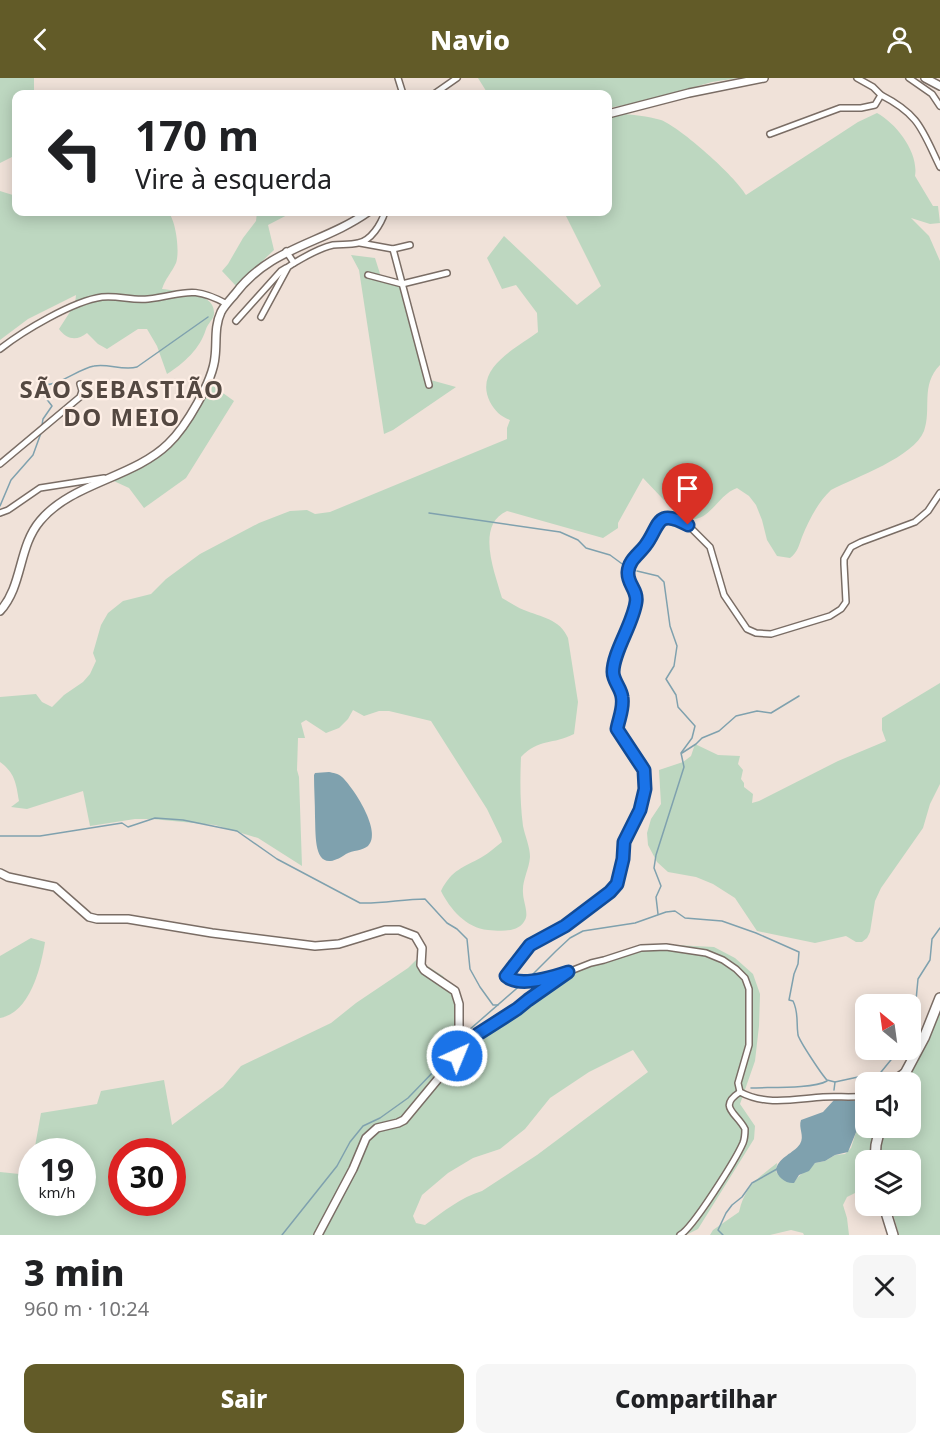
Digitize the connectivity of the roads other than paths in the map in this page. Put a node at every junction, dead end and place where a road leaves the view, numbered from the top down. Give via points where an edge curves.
1 (457, 78) edge
2 (764, 78) edge
3 (857, 78) edge
4 (909, 78) edge
5 (925, 78) edge
6 (940, 86) edge
7 (440, 90) edge
8 (881, 95) junction
9 (940, 106) edge
10 (612, 113) edge
11 (770, 135) dead end
12 (940, 167) edge
13 (362, 216) edge
14 (384, 216) edge
15 (360, 243) junction
16 (410, 245) dead end
17 (393, 249) junction
18 (286, 251) junction
19 (291, 265) junction
20 (447, 273) dead end
21 (368, 275) dead end
22 (402, 284) junction
23 (227, 304) junction
24 (261, 317) dead end
25 (236, 321) dead end
26 (0, 349) edge
27 (80, 384) dead end
28 (429, 385) dead end
29 (0, 464) edge
30 (111, 477) junction
31 (940, 493) edge
32 (0, 513) edge
33 (0, 611) edge
34 (0, 873) edge
35 (568, 972) junction
36 (940, 998) edge
37 (457, 1056) junction
38 (906, 1070) joint
39 (903, 1072) edge
40 (740, 1092) junction
41 (855, 1096) edge
42 (887, 1216) edge
43 (318, 1235) edge
44 (680, 1235) edge
45 (893, 1235) edge

1 - 7 street
2 - 10 street
3 - 8 street
4 - 9 street via 932,94
5 - 6 street
8 - 11 street via 870,107 840,108
8 - 12 street via 911,114
13 - 18 street
14 - 15 street via 376,230
15 - 17 street
15 - 19 street via 333,245
16 - 17 street
17 - 22 street
18 - 19 street
18 - 23 street via 243,282
19 - 24 street
19 - 25 street
20 - 22 street
21 - 22 street
22 - 28 street
23 - 26 street via 213,296 184,291 138,300 101,297 52,317
23 - 30 street via 218,324 213,370 186,421 170,443
27 - 29 street via 80,397
30 - 32 street via 40,488
30 - 33 street via 66,500 38,522 10,599
31 - 35 street via 915,522 851,548 844,559 846,602 841,609 771,634 756,633 741,622 724,595 710,547 697,531 677,519 655,526 648,543 630,562 628,580 637,597 636,605 613,672 622,697 617,729 644,770 644,799 624,842 617,884 565,926 525,949 506,974 507,978 525,981
34 - 37 street via 55,887 89,917 97,919 128,919 315,946 339,944 380,930 404,931 421,944 424,970 455,991 459,1004
35 - 37 street via 478,1034
35 - 40 street via 652,946 694,950 731,965 749,989 749,1045 738,1083
36 - 38 main road
37 - 43 street via 404,1120 376,1128 366,1138
38 - 39 street
40 - 41 street via 780,1101
40 - 44 street via 729,1108 745,1129 743,1142 723,1179 690,1227
42 - 45 main road

